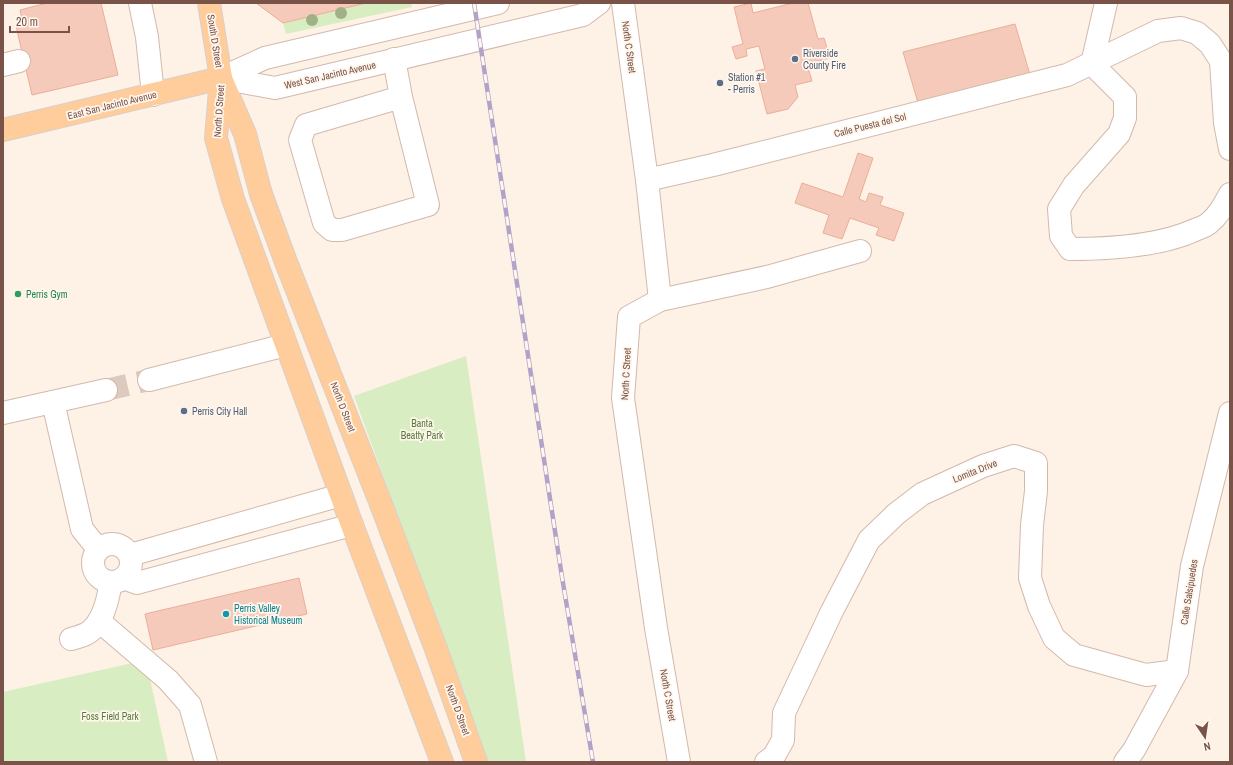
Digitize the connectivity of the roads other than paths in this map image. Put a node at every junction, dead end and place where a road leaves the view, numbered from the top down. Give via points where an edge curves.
1 (140, 3) edge
2 (209, 3) edge
3 (498, 3) edge
4 (599, 3) edge
5 (623, 3) edge
6 (1106, 3) edge
7 (394, 59) junction
8 (1092, 64) junction
9 (221, 78) junction
10 (153, 95) junction
11 (401, 98) junction
12 (3, 130) edge
13 (1230, 149) edge
14 (647, 180) junction
15 (1230, 194) edge
16 (860, 251) dead end
17 (660, 300) junction
18 (286, 344) junction
19 (149, 380) tunnel mouth
20 (106, 390) tunnel mouth
21 (53, 402) junction
22 (3, 413) edge
23 (1230, 413) edge
24 (341, 495) junction
25 (379, 499) junction
26 (352, 525) junction
27 (98, 549) junction
28 (130, 554) junction
29 (117, 580) junction
30 (99, 621) junction
31 (71, 639) dead end
32 (1177, 671) junction
33 (206, 762) edge
34 (442, 762) edge
35 (476, 762) edge
36 (679, 762) edge
37 (766, 762) edge
38 (1125, 762) edge

1 - 10 street via 147,37
2 - 9 main road, South D Street
3 - 9 street via 265,58
4 - 7 street, West San Jacinto Avenue via 583,15
5 - 14 street, North C Street
6 - 8 street
7 - 9 street, West San Jacinto Avenue via 275,88
7 - 11 street
8 - 13 street, Calle Puesta del Sol via 1158,31 1181,28 1197,33 1210,44 1221,61 1225,123
8 - 14 street, Calle Puesta del Sol via 1067,76
8 - 15 street via 1125,97 1124,118 1119,134 1074,185 1060,209 1061,236 1070,249 1148,243 1185,235 1208,224 1222,209
9 - 10 main road, East San Jacinto Avenue
9 - 18 main road, North D Street via 216,138 232,199
9 - 25 main road, North D Street via 245,134 261,194 286,262
10 - 12 main road, East San Jacinto Avenue
11 - 11 street via 306,125 300,140 324,223 332,230 342,230 428,205
14 - 17 street, North C Street
16 - 17 street via 767,277
17 - 36 street, North C Street via 629,316 623,398 656,628
18 - 19 street
18 - 24 main road, North D Street
20 - 21 street
21 - 22 street
21 - 27 street via 82,529
23 - 32 street, Calle Salsipuedes via 1192,566
24 - 25 main road
24 - 26 main road, North D Street
24 - 28 street
25 - 26 main road
25 - 35 main road, North D Street
26 - 29 street via 137,583
26 - 34 main road, North D Street
27 - 28 street via 109,543 116,544
27 - 29 street via 93,567 105,581
28 - 29 street via 131,568 128,574
29 - 30 street
30 - 31 street via 87,634
30 - 33 street via 168,680 190,704
32 - 37 street, Lomita Drive via 1146,675 1074,655 1054,638 1039,606 1030,578 1036,463 1014,456 983,466 922,494 869,540 784,712 783,740 774,756
32 - 38 street, Calle Salsipuedes

